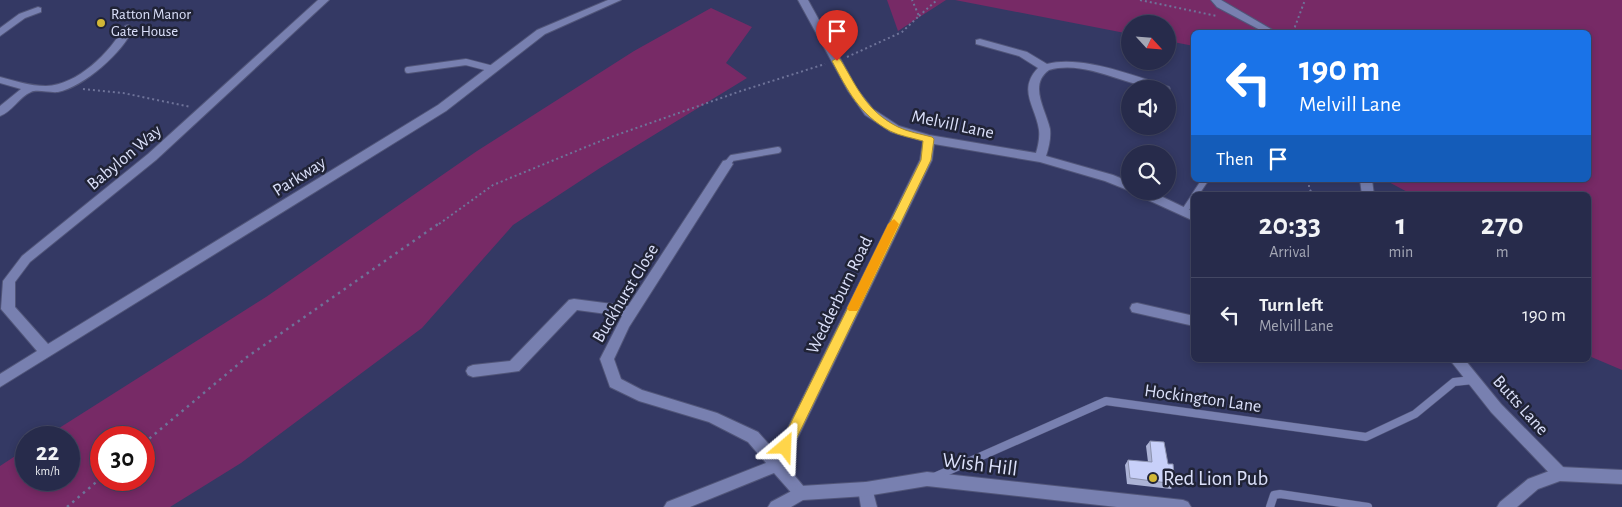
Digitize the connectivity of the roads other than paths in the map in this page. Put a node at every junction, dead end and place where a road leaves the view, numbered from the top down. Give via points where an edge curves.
1 (324, 0) edge
2 (616, 0) edge
3 (803, 0) edge
4 (1216, 0) edge
5 (38, 10) dead end
6 (128, 28) dead end
7 (1267, 30) edge
8 (0, 33) edge
9 (980, 42) dead end
10 (1045, 68) junction
11 (493, 69) junction
12 (408, 70) dead end
13 (0, 80) edge
14 (1133, 80) edge
15 (28, 89) junction
16 (0, 112) edge
17 (929, 139) junction
18 (778, 150) dead end
19 (1040, 158) junction
20 (727, 164) joint
21 (1121, 183) edge
22 (1157, 200) edge
23 (1189, 215) edge
24 (1136, 308) dead end
25 (632, 312) junction
26 (1191, 320) edge
27 (47, 352) junction
28 (1459, 362) edge
29 (473, 372) dead end
30 (1473, 380) junction
31 (0, 381) edge
32 (777, 465) junction
33 (1560, 474) junction
34 (1622, 477) edge
35 (928, 479) junction
36 (866, 489) junction
37 (800, 493) junction
38 (672, 507) edge
39 (776, 507) edge
40 (869, 507) edge
41 (1182, 507) edge
42 (1270, 507) edge
43 (1368, 507) edge
44 (1505, 507) edge

1 - 27 street, Babylon Way via 152,158 26,260 9,281 8,309
2 - 11 street, Parkway via 541,32
3 - 17 street, Melvill Lane via 853,91 869,112 895,130
4 - 7 street
5 - 8 street via 22,16
6 - 15 street via 101,60 73,84 55,90
9 - 10 street via 1025,54
10 - 14 street via 1078,65
10 - 19 street via 1034,81 1034,95 1045,138
11 - 12 lane via 466,62
11 - 27 street, Parkway via 442,108
13 - 15 street
15 - 16 street
17 - 19 street, Melvill Lane
17 - 32 street, Wedderburn Road via 926,160
18 - 20 lane via 732,158
19 - 21 street, Melvill Lane
20 - 25 street, Buckhurst Close
22 - 23 street
24 - 26 street
25 - 29 street via 574,304 514,367
25 - 32 street, Buckhurst Close via 608,359 615,383 639,395 712,417 753,437
27 - 31 street, Parkway
28 - 30 street, Butts Lane
30 - 33 street, Butts Lane
30 - 35 lane, Hockington Lane via 1454,382 1415,414 1366,436 1106,401
32 - 37 street, Buckhurst Close
32 - 38 street
33 - 34 street
33 - 44 street via 1533,484
35 - 36 street, Wish Hill
35 - 41 street, Wish Hill
36 - 37 street, Wish Hill
36 - 40 street
37 - 39 street, Wish Hill
42 - 43 lane via 1274,495 1280,494

